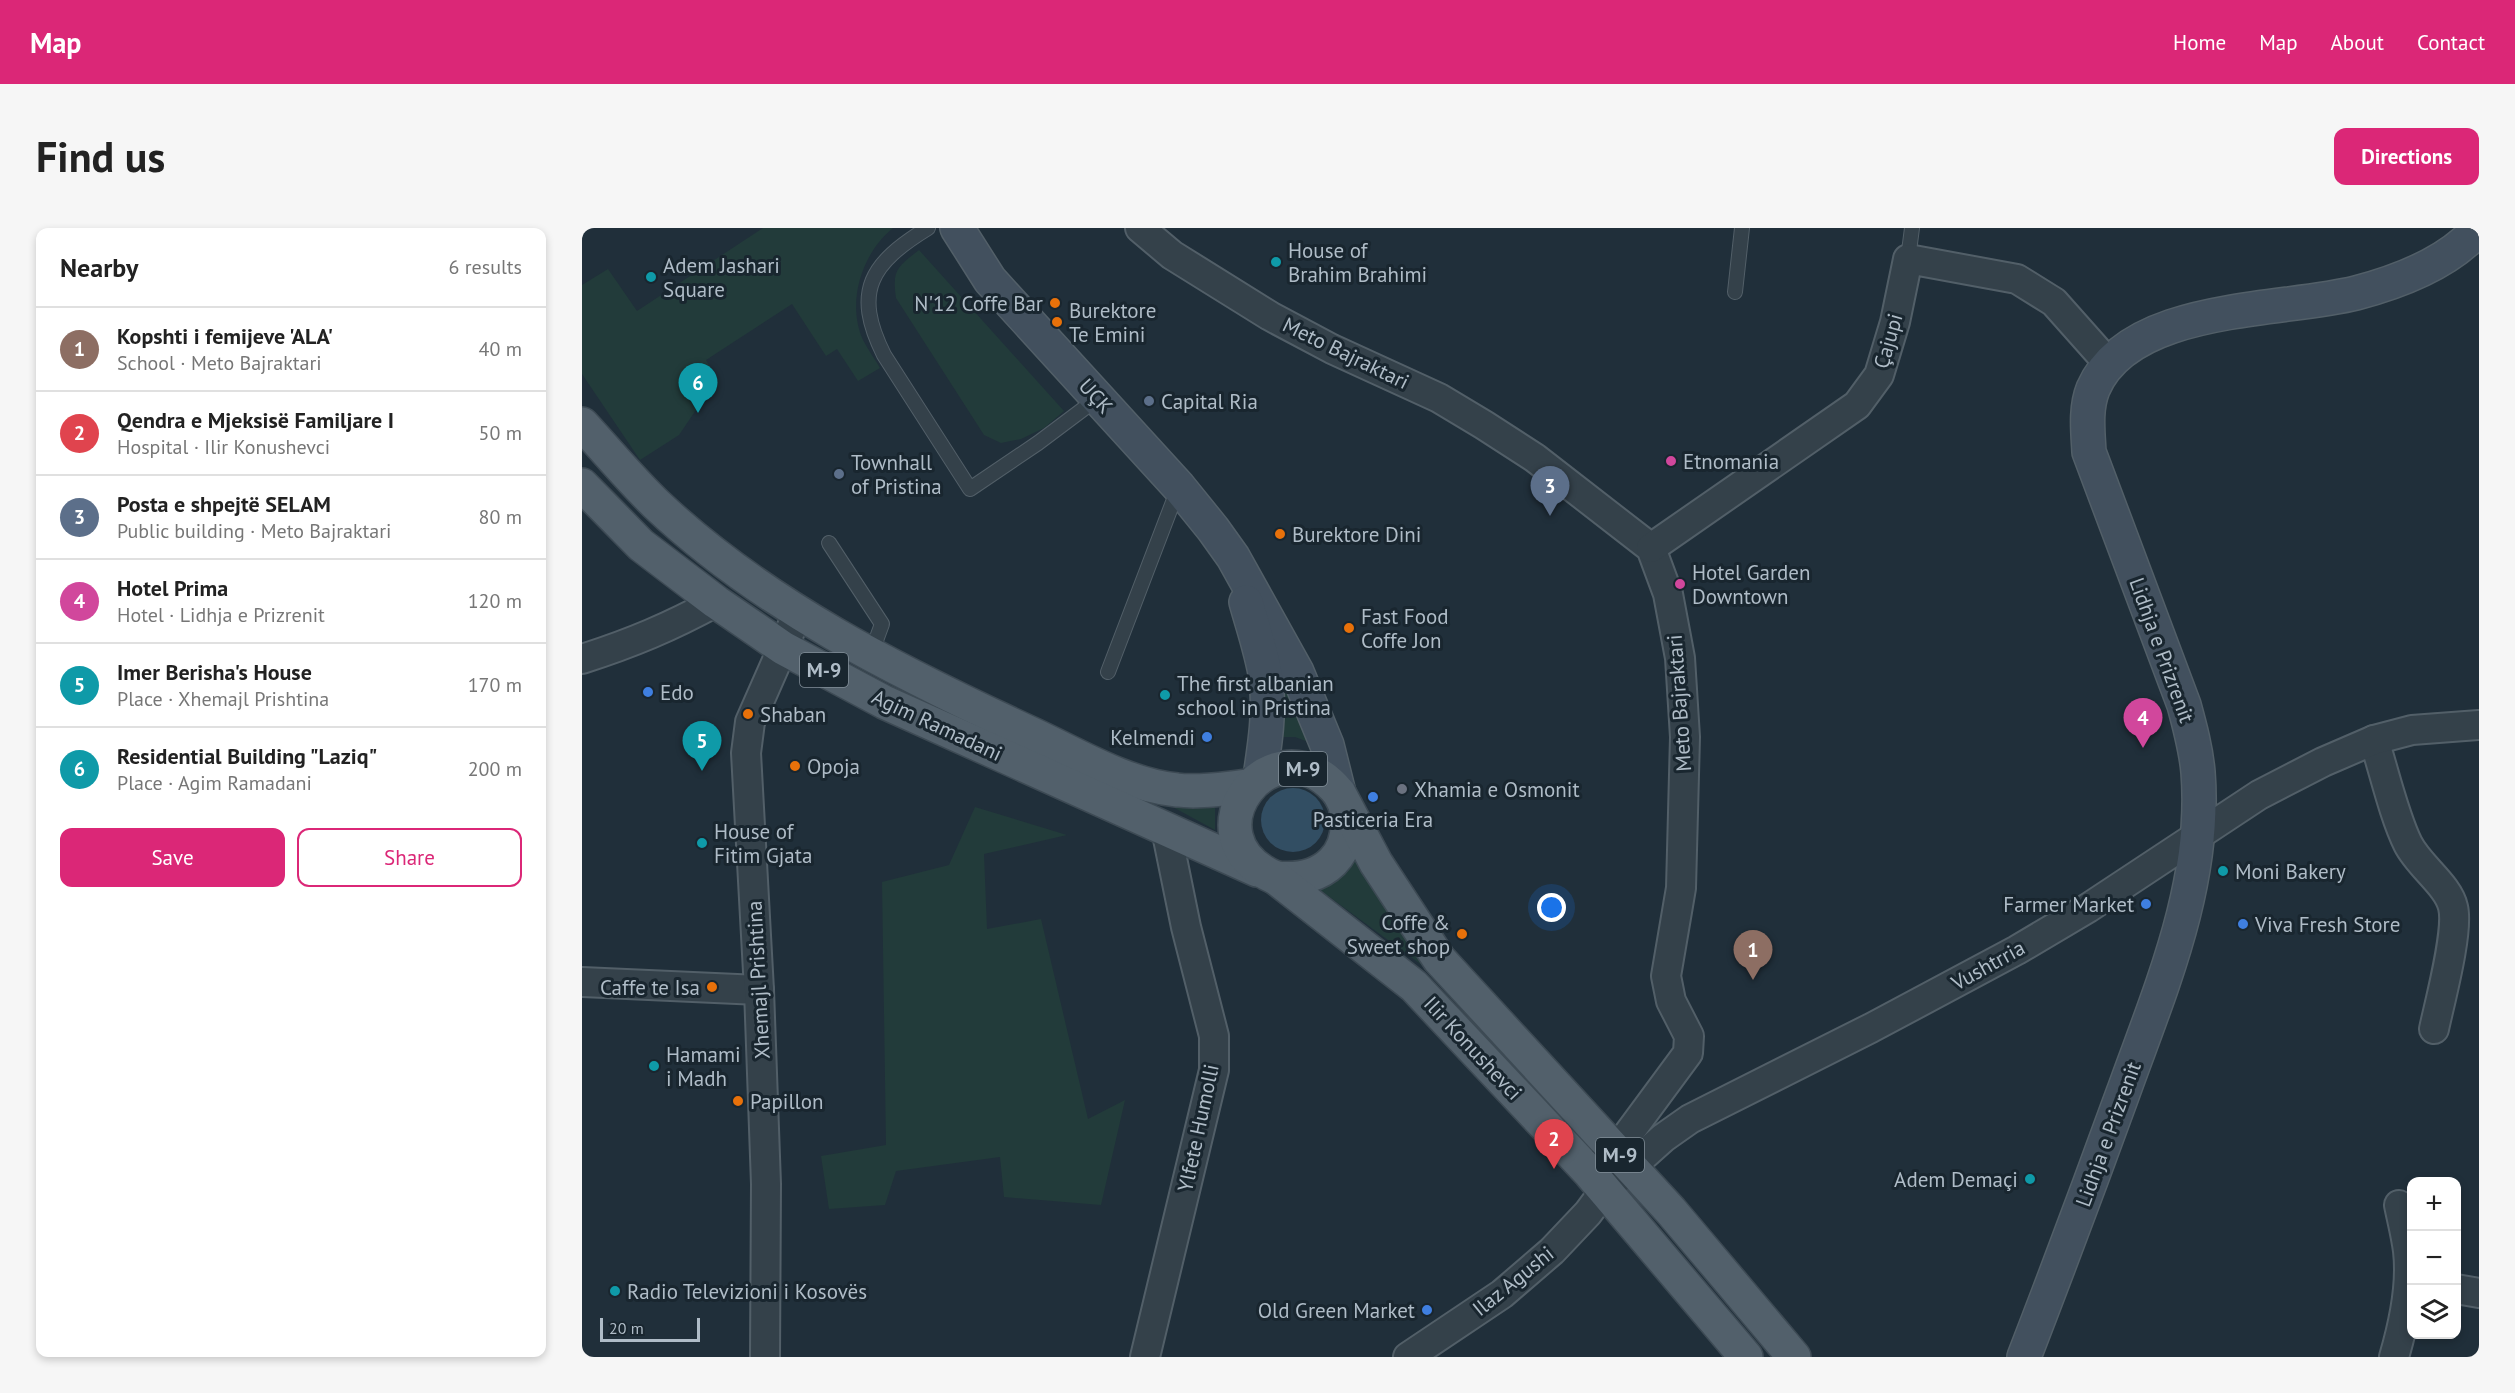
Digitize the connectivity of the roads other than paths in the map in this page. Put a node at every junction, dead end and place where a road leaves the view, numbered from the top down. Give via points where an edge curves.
1 (928, 228) edge
2 (957, 228) edge
3 (1140, 228) edge
4 (1742, 228) edge
5 (1912, 228) edge
6 (2479, 228) edge
7 (1908, 259) junction
8 (1734, 292) dead end
9 (2110, 365) junction
10 (1098, 398) junction
11 (582, 424) edge
12 (582, 484) edge
13 (1179, 487) junction
14 (829, 543) dead end
15 (1651, 548) junction
16 (1236, 562) junction
17 (716, 602) junction
18 (798, 613) junction
19 (783, 648) junction
20 (871, 654) junction
21 (582, 659) edge
22 (1108, 672) dead end
23 (2479, 725) edge
24 (2374, 740) junction
25 (1255, 781) junction
26 (1342, 798) junction
27 (1166, 829) junction
28 (2196, 837) junction
29 (1270, 876) junction
30 (582, 982) edge
31 (759, 990) junction
32 (2434, 1029) dead end
33 (1623, 1159) junction
34 (1597, 1182) junction
35 (2399, 1205) dead end
36 (2407, 1246) edge
37 (2409, 1285) edge
38 (2461, 1290) edge
39 (2479, 1293) edge
40 (1740, 1353) edge
41 (765, 1357) edge
42 (1144, 1357) edge
43 (1408, 1357) edge
44 (1794, 1357) edge
45 (2024, 1357) edge
46 (2394, 1357) edge

1 - 10 lane via 886,259 870,284 867,308 884,355 970,489
2 - 10 street, UÇK via 990,280
3 - 15 street, Meto Bajraktari via 1172,255 1270,316 1439,398 1484,425 1535,458
4 - 8 lane
5 - 7 lane
6 - 9 street, Lidhja e Prizrenit via 2436,261 2391,282 2355,293 2163,328 2134,344
7 - 9 street via 2017,279 2054,302
7 - 15 street, Çajupi via 1879,375 1857,405
9 - 28 street, Lidhja e Prizrenit via 2093,389 2087,420 2089,452 2184,705 2198,771
10 - 13 street, UÇK
11 - 18 main road, Agim Ramadani / M-9 via 656,504 720,557
12 - 17 main road, Agim Ramadani / M-9 via 641,545
13 - 16 street, UÇK
13 - 22 lane
14 - 20 lane via 882,624
15 - 33 street, Meto Bajraktari via 1668,594 1680,658 1685,737 1681,888 1666,976 1671,1001 1689,1036 1689,1053
16 - 25 street, UÇK via 1266,678 1266,739
16 - 26 street, UÇK via 1298,672 1327,745
17 - 19 main road, Agim Ramadani / M-9
17 - 21 street via 647,637
18 - 19 street, Xhemajl Prishtina
18 - 20 main road, Agim Ramadani / M-9
19 - 27 main road, Agim Ramadani / M-9 via 884,702
19 - 31 street, Xhemajl Prishtina via 750,722 746,753
20 - 25 main road, Agim Ramadani / M-9 via 973,706 1148,784 1189,790
23 - 24 street, Vushtrria via 2412,730
24 - 28 street, Vushtrria via 2259,795
24 - 32 street via 2407,842 2453,906 2455,924
25 - 26 main road, Agim Ramadani / M-9 via 1284,768 1303,769 1321,775
25 - 29 main road, Ilir Konushevci / M-9 via 1237,808 1235,833 1245,857
26 - 29 main road, UÇK / M-9 via 1348,818 1347,833 1333,862 1307,878
26 - 33 main road, Ilir Konushevci / M-9 via 1376,863 1439,959
27 - 29 main road, Agim Ramadani / M-9
27 - 42 street, Ylfete Humolli via 1214,1036 1214,1070
28 - 33 street, Vushtrria via 2017,950 1690,1119
28 - 45 street, Lidhja e Prizrenit via 2177,942
29 - 34 main road, Ilir Konushevci / M-9 via 1414,986
30 - 31 street
31 - 41 street, Xhemajl Prishtina via 766,1184
33 - 34 street, Meto Bajraktari
33 - 44 main road, Ilir Konushevci / M-9
34 - 40 main road, Ilir Konushevci / M-9
34 - 43 street, Ilaz Agushi via 1588,1213 1552,1251 1502,1294
35 - 36 street
37 - 46 street
38 - 39 street

